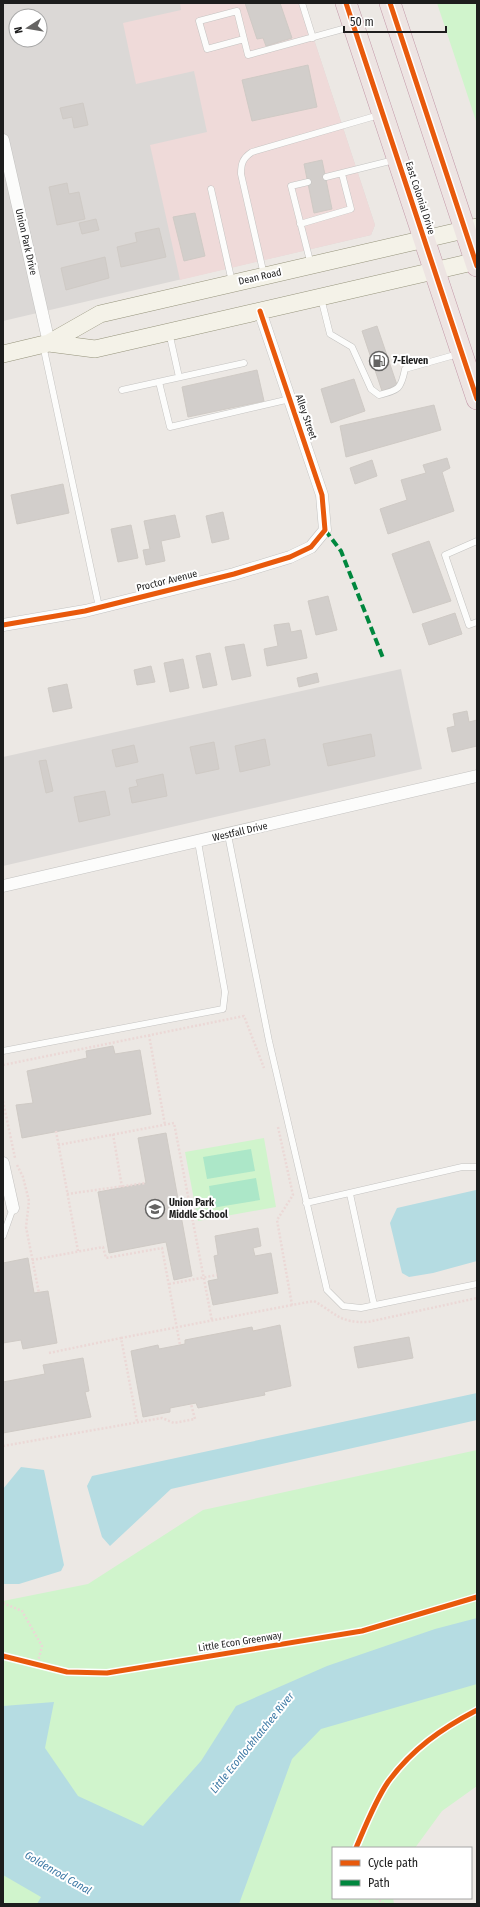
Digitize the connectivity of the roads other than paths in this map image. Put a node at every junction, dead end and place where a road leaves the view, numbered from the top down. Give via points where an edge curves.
1 (302, 3) edge
2 (346, 3) edge
3 (390, 3) edge
4 (353, 26) junction
5 (312, 38) junction
6 (244, 39) junction
7 (382, 114) junction
8 (3, 140) edge
9 (397, 159) junction
10 (342, 174) junction
11 (326, 177) dead end
12 (308, 182) dead end
13 (211, 189) dead end
14 (300, 224) junction
15 (471, 229) edge
16 (424, 240) junction
17 (476, 263) edge
18 (311, 266) junction
19 (434, 271) junction
20 (264, 276) junction
21 (232, 284) junction
22 (320, 297) junction
23 (260, 311) junction
24 (169, 331) junction
25 (46, 344) junction
26 (462, 353) junction
27 (3, 354) edge
28 (244, 363) dead end
29 (179, 377) junction
30 (159, 382) junction
31 (122, 390) dead end
32 (290, 399) junction
33 (477, 399) edge
34 (325, 530) joint
35 (477, 541) edge
36 (99, 607) junction
37 (477, 622) edge
38 (3, 625) edge
39 (477, 776) edge
40 (228, 835) junction
41 (198, 842) junction
42 (3, 886) edge
43 (3, 1051) edge
44 (3, 1163) edge
45 (477, 1167) edge
46 (350, 1194) junction
47 (306, 1203) junction
48 (13, 1208) joint
49 (3, 1236) edge
50 (477, 1284) edge
51 (374, 1305) junction

1 - 5 lane
2 - 4 highway, East Colonial Drive
3 - 15 highway
4 - 5 lane
4 - 7 highway, East Colonial Drive
5 - 6 lane via 248,55
6 - 6 lane via 207,49 199,21 237,11
7 - 9 highway, East Colonial Drive
7 - 20 lane via 252,152 245,157 241,163 241,174
8 - 25 street, Union Park Drive
9 - 10 lane
9 - 16 highway, East Colonial Drive
10 - 11 lane
10 - 14 lane via 351,209
12 - 14 lane via 291,186
13 - 21 lane
14 - 18 lane
15 - 16 main road, Dean Road
15 - 17 highway
16 - 18 main road, Dean Road
16 - 19 highway, East Colonial Drive
17 - 19 main road, Dean Road
18 - 20 main road, Dean Road
19 - 22 main road, Dean Road
19 - 26 highway, East Colonial Drive
20 - 21 main road, Dean Road
21 - 25 main road, Dean Road via 100,314
22 - 23 main road, Dean Road
22 - 26 lane via 330,334 352,347 371,389 379,394 396,391 402,385 405,369
23 - 24 main road, Dean Road
23 - 32 street, Alley Street
24 - 25 main road, Dean Road via 95,349
24 - 29 lane
25 - 27 main road, Dean Road
25 - 36 lane
26 - 33 highway, East Colonial Drive
28 - 29 lane
29 - 30 lane
30 - 31 lane
30 - 32 lane via 170,427
32 - 34 street, Alley Street via 322,495
34 - 36 street, Proctor Avenue via 311,547 290,557 234,574
35 - 37 lane via 445,555 469,625
36 - 38 street, Proctor Avenue
39 - 40 street, Westfall Drive
40 - 41 street, Westfall Drive
40 - 47 lane via 260,1002
41 - 42 street, Westfall Drive
41 - 43 lane via 226,992 223,1009
44 - 48 street
45 - 46 lane via 462,1167
46 - 47 lane
46 - 51 lane
47 - 51 lane via 327,1290 343,1306 361,1308
48 - 49 lane
50 - 51 lane

